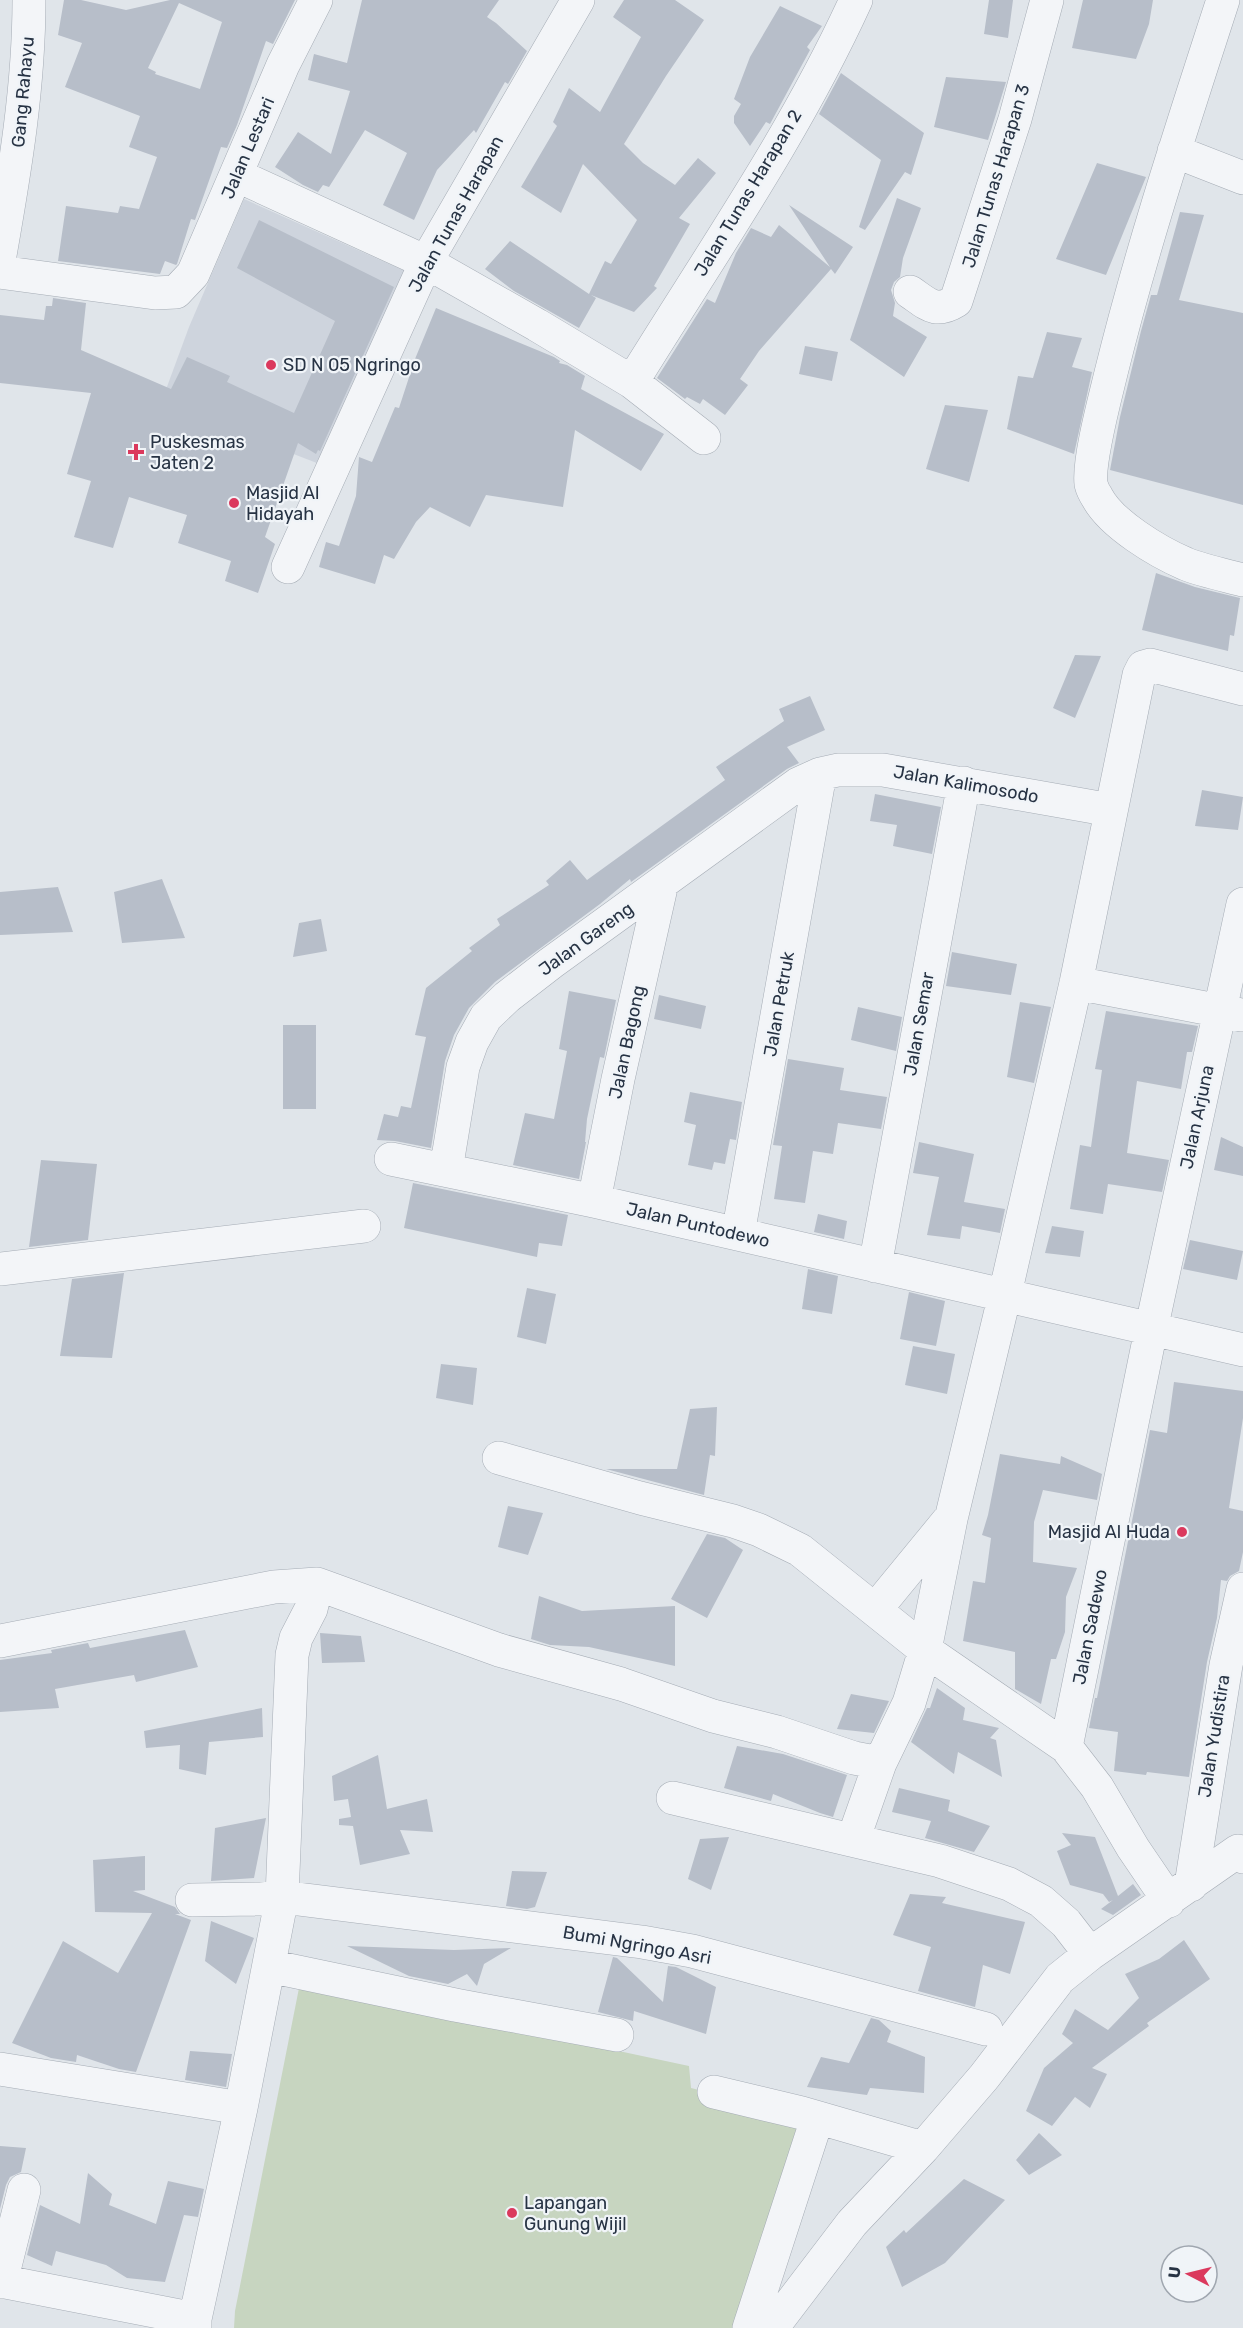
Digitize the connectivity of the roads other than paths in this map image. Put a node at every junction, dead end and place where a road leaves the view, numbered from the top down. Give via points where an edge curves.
1 (29, 0) edge
2 (316, 0) edge
3 (578, 0) edge
4 (856, 0) edge
5 (1047, 0) edge
6 (1222, 0) edge
7 (1174, 151) junction
8 (236, 175) junction
9 (1243, 178) edge
10 (0, 255) edge
11 (426, 262) junction
12 (0, 272) edge
13 (910, 292) dead end
14 (632, 382) junction
15 (704, 438) dead end
16 (288, 567) dead end
17 (1243, 580) edge
18 (1243, 689) edge
19 (820, 774) junction
20 (964, 783) junction
21 (1111, 810) junction
22 (662, 884) junction
23 (1243, 904) edge
24 (1076, 983) junction
25 (1232, 1013) edge
26 (391, 1159) dead end
27 (446, 1170) junction
28 (594, 1201) junction
29 (364, 1226) dead end
30 (738, 1234) junction
31 (875, 1266) junction
32 (0, 1269) edge
33 (1005, 1294) junction
34 (1151, 1330) junction
35 (1243, 1350) edge
36 (499, 1458) dead end
37 (951, 1519) junction
38 (317, 1584) junction
39 (1243, 1588) edge
40 (875, 1610) junction
41 (0, 1641) edge
42 (925, 1650) junction
43 (1234, 1666) edge
44 (1066, 1747) junction
45 (880, 1763) junction
46 (1205, 1794) junction
47 (673, 1798) dead end
48 (853, 1840) junction
49 (1241, 1854) edge
50 (1180, 1893) junction
51 (282, 1897) junction
52 (192, 1900) dead end
53 (1090, 1954) junction
54 (269, 1966) junction
55 (986, 2029) dead end
56 (617, 2035) dead end
57 (0, 2068) edge
58 (714, 2092) dead end
59 (241, 2108) junction
60 (816, 2119) junction
61 (923, 2148) junction
62 (24, 2190) dead end
63 (1, 2282) edge
64 (195, 2324) edge
65 (749, 2328) edge
66 (772, 2328) edge

1 - 10 street, Gang Rahayu via 20,137
2 - 8 street, Jalan Lestari
3 - 11 street, Jalan Tunas Harapan
4 - 14 street, Jalan Tunas Harapan 2 via 834,48 776,149
5 - 13 street, Jalan Tunas Harapan 3 via 1015,119 956,301 944,308 934,308
6 - 7 street
7 - 9 street
7 - 17 street via 1103,404 1091,484 1102,506 1155,548 1187,564
8 - 11 street
8 - 12 street, Jalan Lestari via 193,274 176,292 155,293
11 - 14 street
11 - 16 street, Jalan Tunas Harapan
14 - 15 street
18 - 21 street via 1150,665 1143,667
19 - 20 street, Jalan Kalimosodo via 883,770
19 - 22 street, Jalan Gareng via 789,790
19 - 30 street, Jalan Petruk
20 - 21 street, Jalan Kalimosodo
20 - 31 street, Jalan Semar
21 - 24 street
22 - 27 street, Jalan Gareng via 516,990 486,1017 463,1067
22 - 28 street, Jalan Bagong
23 - 25 street, Jalan Arjuna
24 - 25 street
24 - 33 street
25 - 34 street, Jalan Arjuna
26 - 27 street, Jalan Puntodewo
27 - 28 street, Jalan Puntodewo
28 - 30 street, Jalan Puntodewo
29 - 32 street
30 - 31 street, Jalan Puntodewo
31 - 33 street, Jalan Puntodewo
33 - 34 street, Jalan Puntodewo
33 - 37 street
34 - 35 street, Jalan Puntodewo
34 - 44 street, Jalan Sadewo
36 - 40 street via 759,1530 800,1550
37 - 40 street
37 - 42 street
38 - 41 street via 274,1587
38 - 45 street via 499,1650
38 - 51 street via 292,1655
39 - 43 street, Jalan Yudistira
40 - 42 street
42 - 44 street
42 - 45 street via 909,1703
43 - 46 street, Jalan Yudistira
44 - 50 street via 1097,1787 1133,1848
45 - 48 street
46 - 49 street
46 - 50 street, Jalan Yudistira
47 - 48 street
48 - 53 street via 940,1861 1009,1884 1058,1915
49 - 50 street
50 - 53 street
51 - 52 street, Bumi Ngringo Asri
51 - 54 street
51 - 55 street, Bumi Ngringo Asri via 692,1951
53 - 61 street via 1060,1978
54 - 56 street via 455,2006
54 - 59 street
57 - 59 street
58 - 60 street
59 - 64 street
60 - 61 street
60 - 65 street
61 - 66 street via 852,2223
62 - 63 street
63 - 64 street

